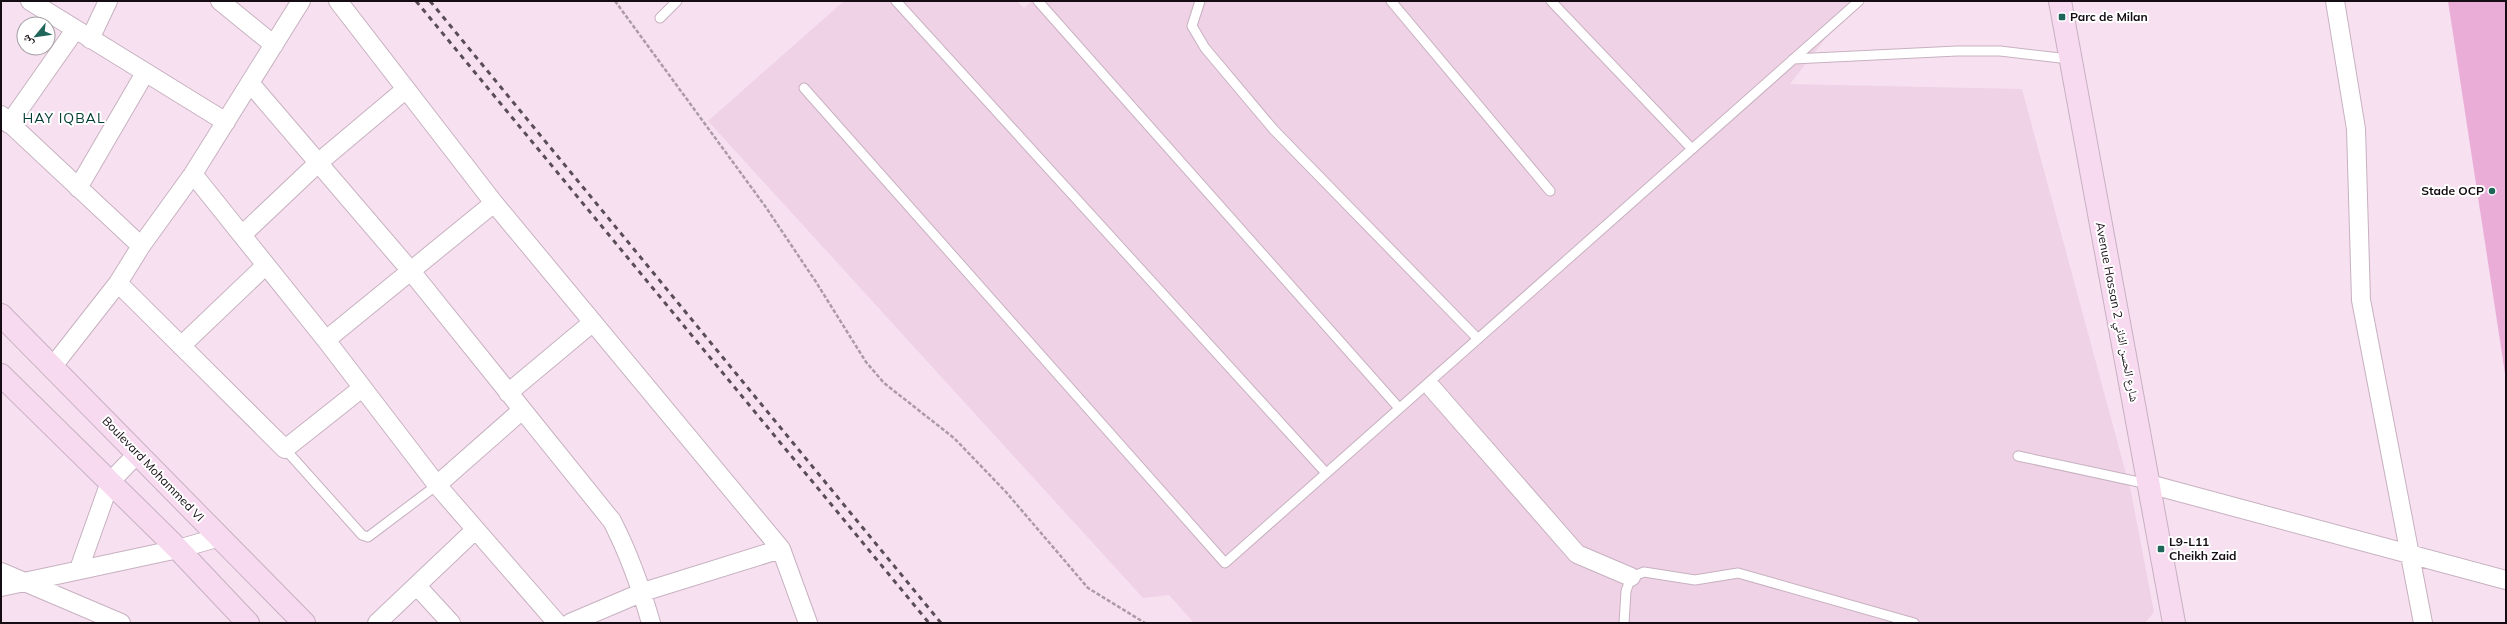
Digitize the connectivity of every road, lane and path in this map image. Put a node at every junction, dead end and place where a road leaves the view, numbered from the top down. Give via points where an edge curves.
1 (30, 1) edge
2 (108, 1) edge
3 (220, 1) edge
4 (301, 1) edge
5 (338, 1) edge
6 (615, 1) edge
7 (677, 1) edge
8 (896, 1) edge
9 (1038, 1) edge
10 (1200, 1) edge
11 (1391, 1) edge
12 (1551, 1) edge
13 (1860, 1) edge
14 (2060, 1) edge
15 (2335, 1) edge
16 (660, 18) dead end
17 (83, 34) junction
18 (274, 45) junction
19 (1793, 59) junction
20 (2069, 59) junction
21 (145, 73) junction
22 (250, 83) junction
23 (804, 88) dead end
24 (406, 89) junction
25 (4, 119) edge
26 (226, 122) junction
27 (1692, 149) junction
28 (318, 163) junction
29 (193, 174) junction
30 (78, 188) junction
31 (1550, 191) dead end
32 (494, 203) junction
33 (242, 235) junction
34 (141, 246) junction
35 (266, 265) junction
36 (410, 270) junction
37 (118, 283) junction
38 (1, 315) edge
39 (593, 322) junction
40 (1478, 339) junction
41 (326, 340) junction
42 (181, 346) junction
43 (53, 366) junction
44 (1, 375) edge
45 (362, 388) junction
46 (1432, 388) dead end
47 (508, 394) junction
48 (1399, 408) junction
49 (522, 411) junction
50 (285, 449) junction
51 (138, 453) junction
52 (2018, 456) dead end
53 (1326, 473) junction
54 (110, 482) junction
55 (2149, 484) junction
56 (437, 485) junction
57 (475, 530) junction
58 (220, 537) junction
59 (178, 549) junction
60 (781, 549) junction
61 (2410, 555) junction
62 (79, 569) junction
63 (1, 572) edge
64 (1632, 577) junction
65 (2506, 580) edge
66 (26, 581) junction
67 (417, 586) junction
68 (1, 587) edge
69 (642, 592) junction
70 (805, 622) edge
71 (121, 623) edge
72 (248, 623) edge
73 (304, 623) edge
74 (377, 623) edge
75 (451, 623) edge
76 (557, 623) edge
77 (570, 623) edge
78 (651, 623) edge
79 (1145, 623) edge
80 (1624, 623) edge
81 (1914, 623) edge
82 (2174, 623) edge
83 (2423, 623) edge

1 - 17 street
2 - 17 street
3 - 18 street
4 - 18 street
5 - 24 street
6 - 79 path via 764,206 866,362 884,384 954,438 1006,492 1088,588
7 - 16 lane
8 - 53 lane
9 - 48 lane
10 - 40 lane via 1192,26 1205,48 1274,130
11 - 31 lane
12 - 27 lane
13 - 19 lane
14 - 20 main road, Avenue Hassan 2 شارع الحسن الثاني
15 - 61 street via 2356,129 2361,300
17 - 21 street
17 - 25 street
18 - 22 street
19 - 20 lane via 1956,51 2000,51
19 - 27 lane
20 - 55 main road, Avenue Hassan 2 شارع الحسن الثاني
21 - 26 street
21 - 30 street
22 - 26 street
22 - 28 street
23 - 53 lane via 1225,563
24 - 28 street
24 - 32 street
25 - 30 street
26 - 29 street
27 - 40 lane
28 - 33 street
28 - 36 street
29 - 33 street
29 - 34 street
30 - 34 street
32 - 36 street
32 - 39 street
33 - 35 street
34 - 37 street
35 - 41 street
35 - 42 street
36 - 41 street
36 - 47 street
37 - 42 street
37 - 43 street
38 - 43 main road, Boulevard Mohammed VI
39 - 47 street
39 - 60 street
40 - 48 lane
41 - 45 street
42 - 50 street
43 - 51 main road, Boulevard Mohammed VI
44 - 54 main road
45 - 50 street
45 - 56 street
46 - 64 street via 1577,554
47 - 49 street
48 - 53 lane
49 - 56 street
49 - 69 street via 612,521
50 - 56 lane via 362,535 368,537
51 - 54 street
51 - 58 main road, Boulevard Mohammed VI
52 - 55 lane
54 - 59 main road
54 - 62 street
55 - 61 street
55 - 82 main road, Avenue Hassan 2 شارع الحسن الثاني
56 - 57 street
57 - 67 street
57 - 76 street
58 - 59 street
58 - 73 main road, Boulevard Mohammed VI
59 - 62 street
59 - 72 main road
60 - 69 street
60 - 70 street
61 - 65 street
61 - 83 street
62 - 66 street
63 - 66 street
64 - 80 lane via 1626,591
64 - 81 lane via 1644,572 1695,580 1738,573
66 - 68 street
66 - 71 street
67 - 74 street
67 - 75 street
69 - 77 street
69 - 78 street

